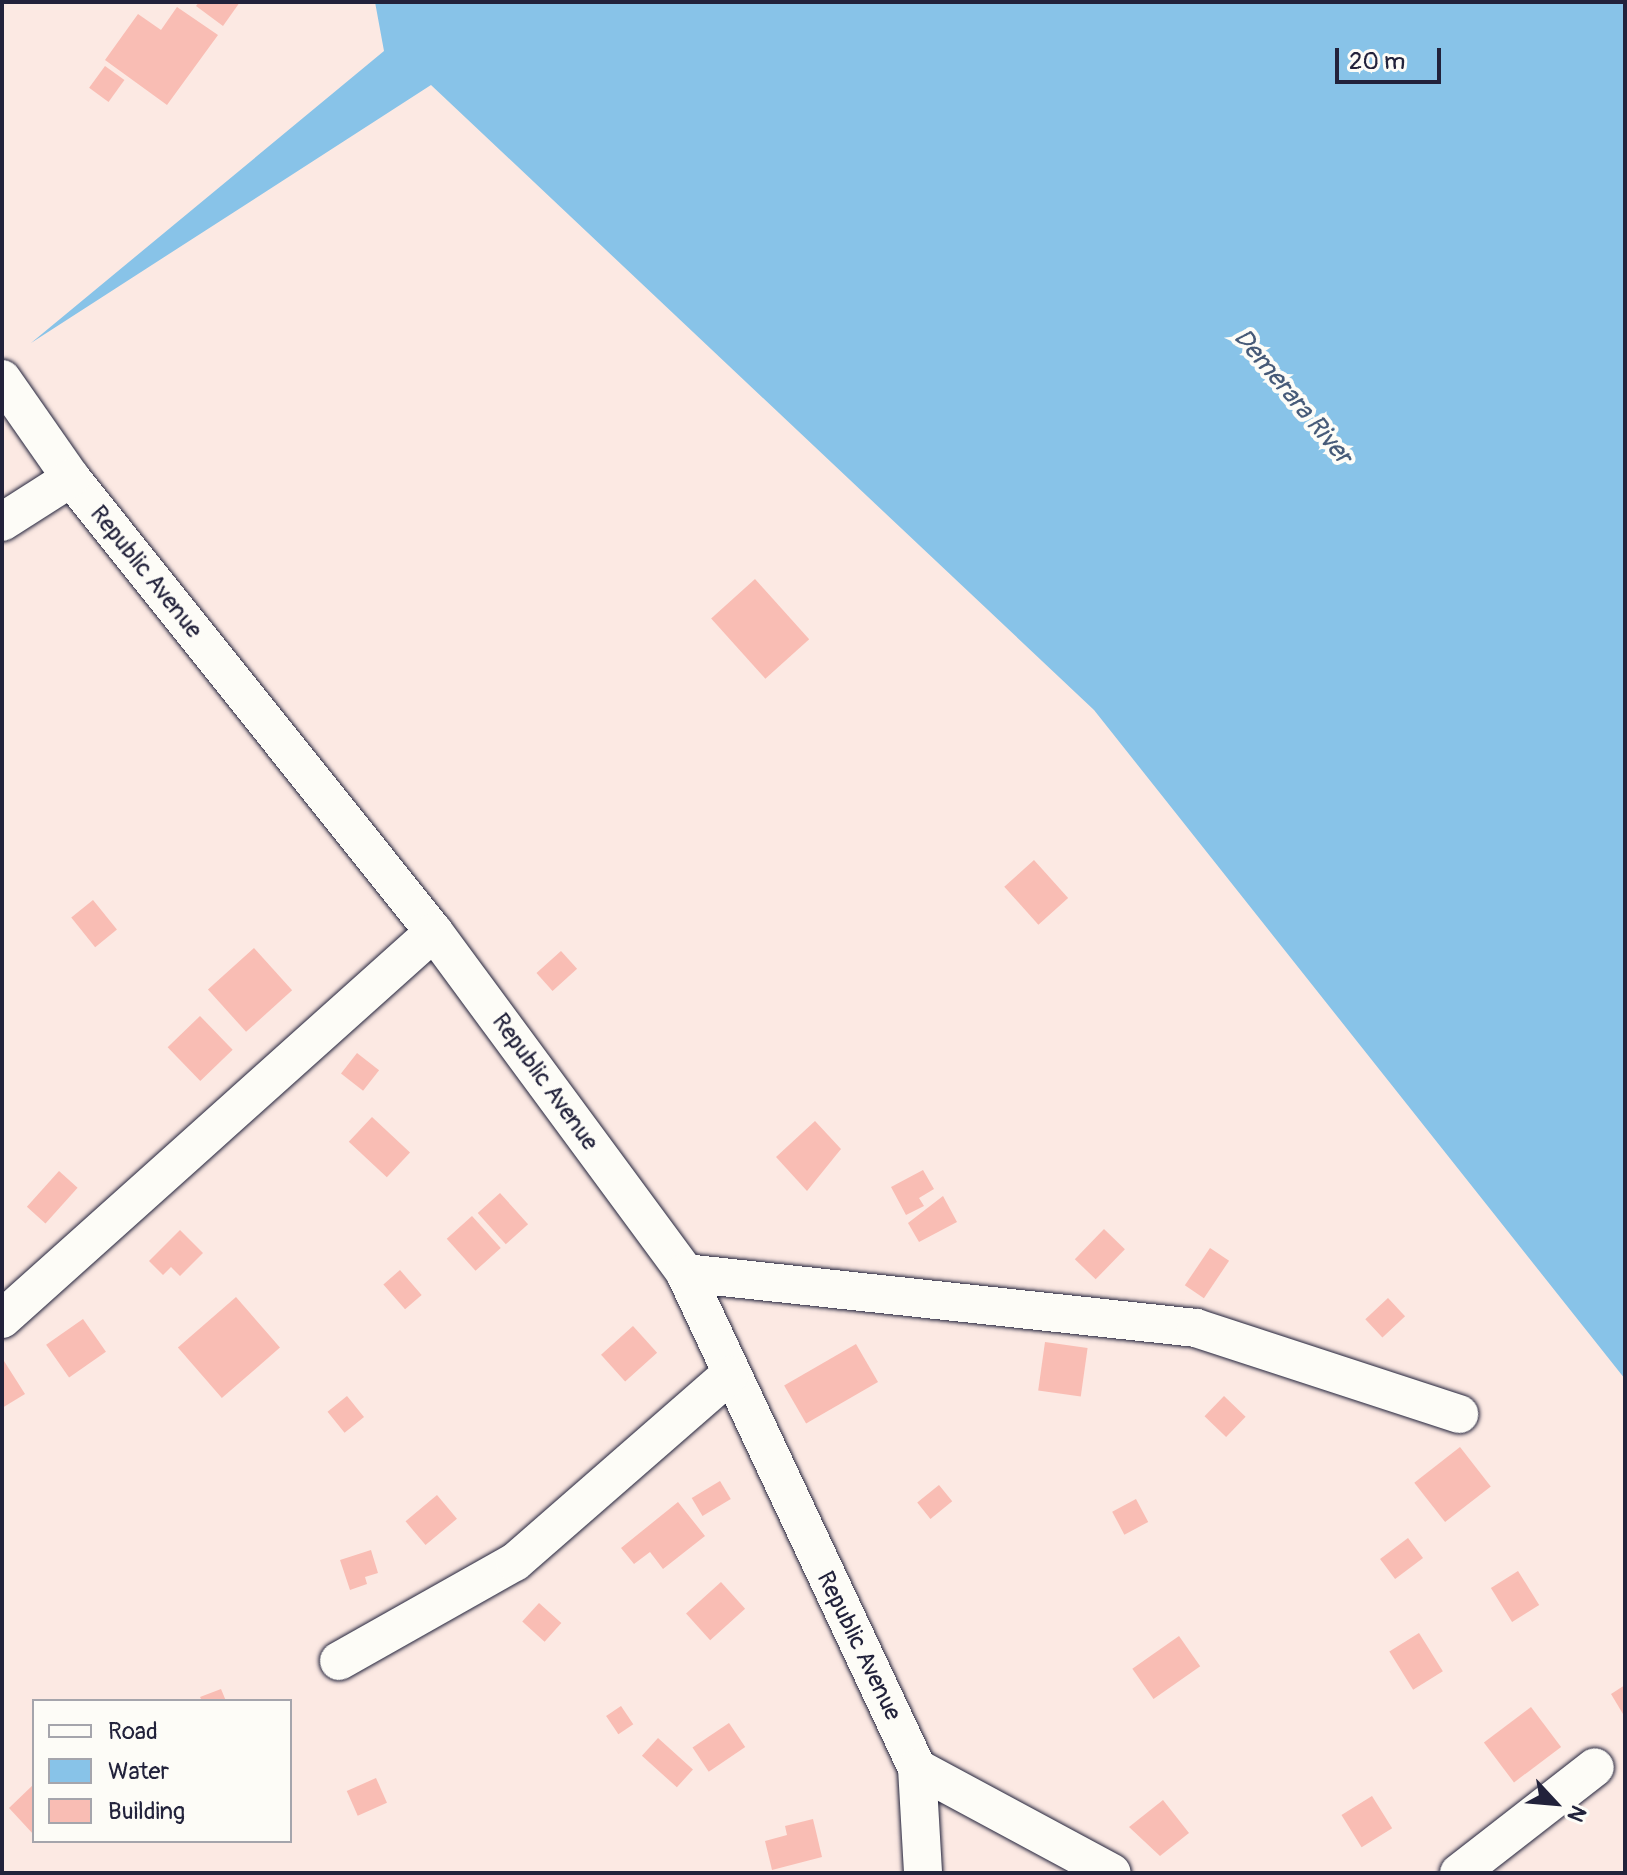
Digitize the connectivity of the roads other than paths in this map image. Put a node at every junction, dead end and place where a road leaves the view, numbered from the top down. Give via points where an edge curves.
1 (2, 379) edge
2 (71, 478) junction
3 (2, 522) edge
4 (434, 932) junction
5 (685, 1273) junction
6 (2, 1319) edge
7 (729, 1375) junction
8 (1459, 1414) dead end
9 (339, 1661) dead end
10 (1595, 1767) dead end
11 (917, 1768) junction
12 (923, 1873) edge
13 (1112, 1873) edge
14 (1459, 1873) edge

1 - 2 street, Republic Avenue
2 - 3 street
2 - 4 street, Republic Avenue
4 - 5 street, Republic Avenue
4 - 6 street
5 - 7 street, Republic Avenue
5 - 8 street via 1196,1328
7 - 9 street via 515,1562
7 - 11 street, Republic Avenue
10 - 14 street
11 - 12 street, Republic Avenue
11 - 13 street

